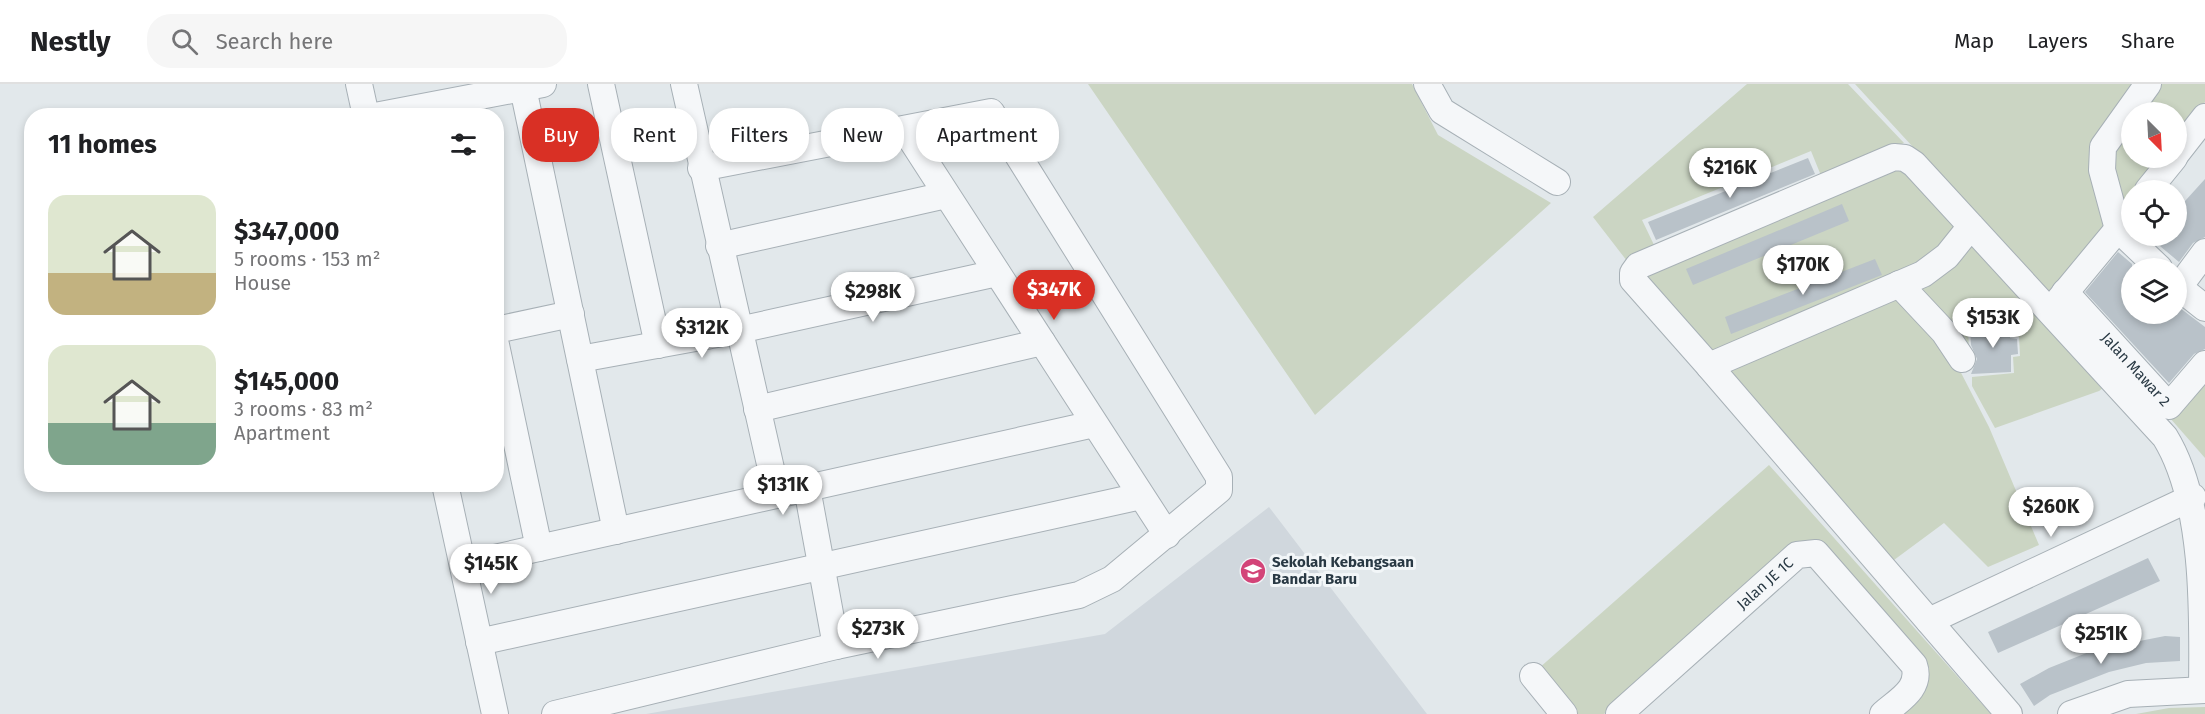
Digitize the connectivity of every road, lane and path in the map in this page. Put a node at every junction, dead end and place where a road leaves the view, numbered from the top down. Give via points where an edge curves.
1 (359, 84) edge
2 (601, 84) edge
3 (684, 84) edge
4 (1427, 84) edge
5 (2148, 84) edge
6 (533, 86) edge
7 (364, 108) edge
8 (451, 108) edge
9 (2205, 117) edge
10 (904, 130) joint
11 (2187, 140) edge
12 (821, 146) edge
13 (701, 168) junction
14 (2166, 168) edge
15 (2156, 180) edge
16 (1557, 182) dead end
17 (946, 195) junction
18 (2121, 212) edge
19 (1971, 225) junction
20 (2121, 226) edge
21 (719, 246) junction
22 (2205, 252) edge
23 (997, 273) junction
24 (2187, 275) edge
25 (1899, 284) junction
26 (2187, 293) edge
27 (2058, 301) junction
28 (2205, 308) edge
29 (571, 314) junction
30 (504, 328) edge
31 (739, 330) junction
32 (1042, 342) junction
33 (658, 345) junction
34 (580, 359) junction
35 (1962, 359) dead end
36 (2205, 364) edge
37 (1709, 366) junction
38 (504, 383) edge
39 (757, 409) junction
40 (1094, 423) junction
41 (807, 488) junction
42 (2195, 491) edge
43 (447, 492) edge
44 (777, 495) junction
45 (1141, 496) junction
46 (616, 531) junction
47 (1167, 535) junction
48 (539, 548) junction
49 (463, 565) junction
50 (821, 567) junction
51 (2204, 589) edge
52 (1929, 621) junction
53 (480, 642) junction
54 (836, 646) junction
55 (1533, 676) dead end
56 (2204, 689) edge
57 (495, 714) edge
58 (555, 714) edge
59 (1564, 714) edge
60 (1619, 714) edge
61 (1884, 714) edge
62 (2009, 714) edge
63 (2071, 714) edge

1 - 7 street
2 - 33 street
3 - 13 street
4 - 16 street via 1442,111
5 - 18 street via 2103,147 2102,170
6 - 8 street
6 - 29 street
9 - 11 street
10 - 17 street
10 - 47 street via 991,112 1219,477 1219,490
12 - 13 street
13 - 21 street
14 - 15 street
17 - 21 street
17 - 23 street
19 - 25 street via 1936,266
19 - 27 street
19 - 37 street via 1914,164 1894,157 1638,266 1633,280
20 - 27 street
21 - 31 street
22 - 24 street
23 - 31 street
23 - 32 street
25 - 35 street via 1944,332
25 - 37 street
26 - 28 street
27 - 36 street, Jalan Mawar 2 via 2169,406
27 - 42 street via 2165,437
29 - 30 street
29 - 34 street
31 - 33 street
31 - 39 street
32 - 39 street
32 - 40 street
33 - 34 street
34 - 46 street
37 - 52 street
38 - 48 street
39 - 44 street
40 - 41 street
40 - 45 street
41 - 44 street
41 - 50 street
42 - 51 street
42 - 52 street
43 - 49 street
44 - 46 street
45 - 47 street
45 - 50 street
46 - 48 street
47 - 54 street via 1112,579 1078,596
48 - 49 street
49 - 53 street
50 - 53 street
50 - 54 street
51 - 56 street
52 - 62 street
53 - 57 street
54 - 58 street
55 - 59 street
56 - 63 street via 2128,694
60 - 61 street, Jalan JE 1C via 1797,555 1806,552 1816,553 1914,665 1918,675 1915,686

